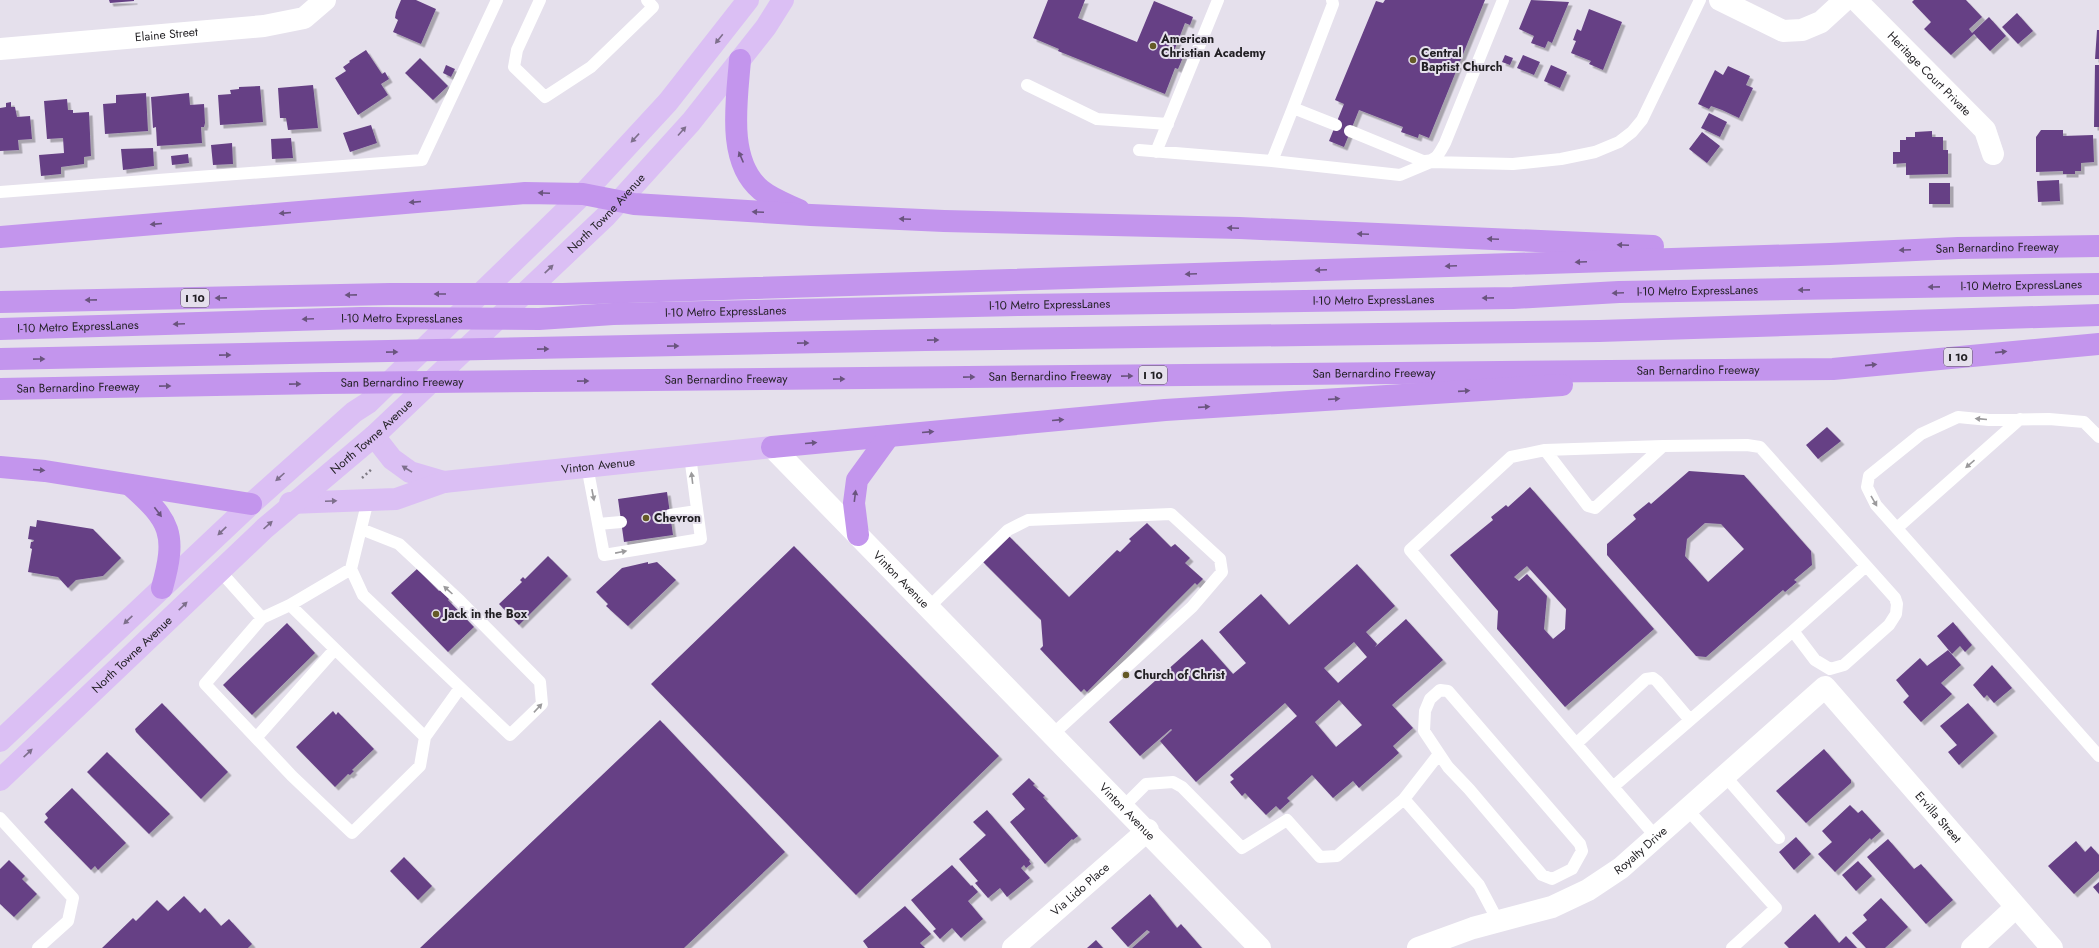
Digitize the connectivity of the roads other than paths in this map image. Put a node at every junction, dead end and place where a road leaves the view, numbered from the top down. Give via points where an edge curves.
1 (325, 0) edge
2 (497, 0) edge
3 (540, 0) edge
4 (748, 0) edge
5 (783, 0) edge
6 (1218, 0) edge
7 (1332, 0) edge
8 (1503, 0) edge
9 (1700, 0) edge
10 (1720, 0) edge
11 (1844, 0) edge
12 (1856, 0) edge
13 (654, 2) edge
14 (0, 48) edge
15 (740, 60) junction
16 (1027, 85) dead end
17 (1293, 108) junction
18 (1168, 124) junction
19 (1336, 125) dead end
20 (1350, 131) dead end
21 (1139, 150) dead end
22 (1156, 152) junction
23 (1992, 154) dead end
24 (1272, 161) junction
25 (1431, 162) junction
26 (0, 192) edge
27 (583, 194) junction
28 (618, 202) junction
29 (811, 215) junction
30 (2099, 234) edge
31 (0, 237) edge
32 (2099, 246) edge
33 (1958, 248) junction
34 (1830, 254) junction
35 (2099, 284) edge
36 (0, 302) edge
37 (2099, 315) edge
38 (0, 329) edge
39 (2094, 345) edge
40 (0, 359) edge
41 (1833, 369) junction
42 (0, 389) edge
43 (2020, 419) junction
44 (341, 424) junction
45 (374, 436) junction
46 (889, 436) junction
47 (2099, 437) edge
48 (1663, 446) junction
49 (772, 447) junction
50 (1545, 450) junction
51 (690, 456) junction
52 (587, 466) junction
53 (0, 467) edge
54 (444, 482) junction
55 (130, 485) junction
56 (363, 490) junction
57 (294, 503) junction
58 (251, 504) junction
59 (696, 506) junction
60 (670, 515) dead end
61 (621, 522) dead end
62 (598, 524) junction
63 (1897, 528) junction
64 (361, 529) junction
65 (858, 535) junction
66 (1866, 566) junction
67 (351, 569) junction
68 (220, 571) junction
69 (162, 588) junction
70 (290, 605) junction
71 (929, 607) junction
72 (262, 618) junction
73 (1793, 631) junction
74 (335, 649) junction
75 (1827, 678) junction
76 (460, 688) junction
77 (1690, 720) junction
78 (1053, 734) junction
79 (425, 737) junction
80 (256, 738) junction
81 (0, 741) edge
82 (1577, 743) junction
83 (1439, 754) junction
84 (2099, 756) edge
85 (1725, 776) junction
86 (0, 780) edge
87 (1614, 786) junction
88 (1404, 799) junction
89 (1124, 806) junction
90 (1687, 809) junction
91 (0, 818) edge
92 (1148, 830) junction
93 (1656, 837) junction
94 (1779, 838) dead end
95 (2016, 907) junction
96 (1498, 921) junction
97 (38, 948) edge
98 (1013, 948) edge
99 (1260, 948) edge
100 (1418, 948) edge
101 (1732, 948) edge
102 (1972, 948) edge
103 (2052, 948) edge

1 - 14 street, Elaine Street via 304,18 264,26
2 - 26 lane via 422,160
3 - 13 lane via 517,50 514,67 545,97 591,68
4 -> 27 main road via 668,102
5 - 15 main road, North Towne Avenue
6 - 18 lane
7 - 17 lane via 1333,4
8 - 25 lane via 1445,143 1438,156
9 - 25 lane via 1642,120 1619,142 1596,152 1561,159 1513,164
10 - 11 street via 1783,31 1802,30 1821,22
12 - 23 street, Heritage Court Private via 1984,130
28 -> 15 main road, North Towne Avenue via 691,122
29 -> 15 highway via 760,190 750,178 738,151 736,124
16 - 18 lane via 1097,119
17 - 19 lane
17 - 24 lane
18 - 22 lane
20 - 25 lane
21 - 22 lane
22 - 24 lane
24 - 25 lane via 1400,174
27 - 28 highway
27 -> 31 highway via 525,193
27 - 44 main road via 368,402
29 -> 28 highway
45 -> 28 main road, North Towne Avenue
34 -> 29 highway via 1248,229
30 - 33 highway
32 - 33 highway, San Bernardino Freeway / I 10
33 -> 34 highway, San Bernardino Freeway / I 10
34 -> 36 highway, San Bernardino Freeway / I 10 via 563,294 390,294
35 -> 38 highway, I-10 Metro ExpressLanes via 1619,292 1513,298 613,314 539,319 362,318
40 -> 37 highway via 925,340 1591,331
41 -> 39 highway, San Bernardino Freeway / I 10
42 -> 41 highway, San Bernardino Freeway / I 10 via 323,383
46 -> 41 highway via 1165,410
43 - 47 lane via 2084,422
43 -> 63 lane
43 -> 63 lane via 1958,417 1921,434 1869,476 1867,487 1876,505
44 - 57 main road via 314,457 300,480
44 -> 58 main road
54 -> 45 main road, Vinton Avenue via 410,472 392,458
45 - 57 main road, North Towne Avenue
49 -> 46 highway
65 -> 46 highway via 854,503 857,480
48 - 50 lane
48 - 50 lane via 1595,508 1588,506
48 - 66 lane via 1760,447
49 - 51 main road, Vinton Avenue
49 - 65 street, Vinton Avenue
50 - 82 lane via 1511,457 1410,550
51 - 52 main road, Vinton Avenue
59 -> 51 lane
52 - 54 main road, Vinton Avenue
52 -> 62 lane
53 -> 55 highway via 45,471
54 - 56 main road, Vinton Avenue via 396,499
55 - 58 highway
55 -> 69 highway via 152,505 163,519 168,531 170,547
57 -> 56 main road, Vinton Avenue
56 - 64 lane
57 - 58 main road, Vinton Avenue
68 -> 57 main road, North Towne Avenue
58 -> 69 main road
59 - 60 lane
62 -> 59 lane via 604,555 700,539
61 - 62 lane
63 - 84 lane
64 - 67 lane
76 -> 64 lane via 510,735 542,704 540,682 460,601 399,544
65 - 71 street, Vinton Avenue
66 - 73 lane
66 - 75 lane via 1895,598 1896,614 1889,625
67 - 70 lane
67 - 76 lane via 363,596
68 - 72 lane
86 -> 68 main road, North Towne Avenue
69 -> 81 main road
70 - 72 lane
70 - 74 lane
71 - 78 street, Vinton Avenue
71 - 78 lane via 1008,530 1028,520 1171,514 1220,559 1222,572 1192,607
72 - 80 lane via 205,684
73 - 75 lane
73 - 77 lane
74 - 79 lane
74 - 80 lane
75 - 85 street, Royalty Drive
75 - 95 street, Ervilla Street
76 - 79 lane
77 - 82 lane via 1657,681 1653,678 1646,679
77 - 87 lane
78 - 89 street, Vinton Avenue
79 - 80 lane via 420,766 352,833
82 - 87 lane
83 - 83 lane via 1542,875 1552,879 1572,869 1582,851 1580,844 1448,691 1440,690 1430,699 1425,712 1424,731
83 - 88 lane
85 - 90 street, Royalty Drive
85 - 94 lane
87 - 93 lane
88 - 89 lane via 1337,856 1320,857 1287,820 1242,848 1182,787 1173,782 1146,784
88 - 96 lane via 1479,885
89 - 92 street, Vinton Avenue
90 - 93 street, Royalty Drive
90 - 101 lane via 1776,908
91 - 97 lane via 73,898 68,921
92 - 98 street, Via Lido Place
92 - 99 street, Vinton Avenue
93 - 96 street, Royalty Drive via 1621,868 1588,890 1552,906
95 - 102 street
95 - 103 street, Ervilla Street
96 - 100 street, Royalty Drive

